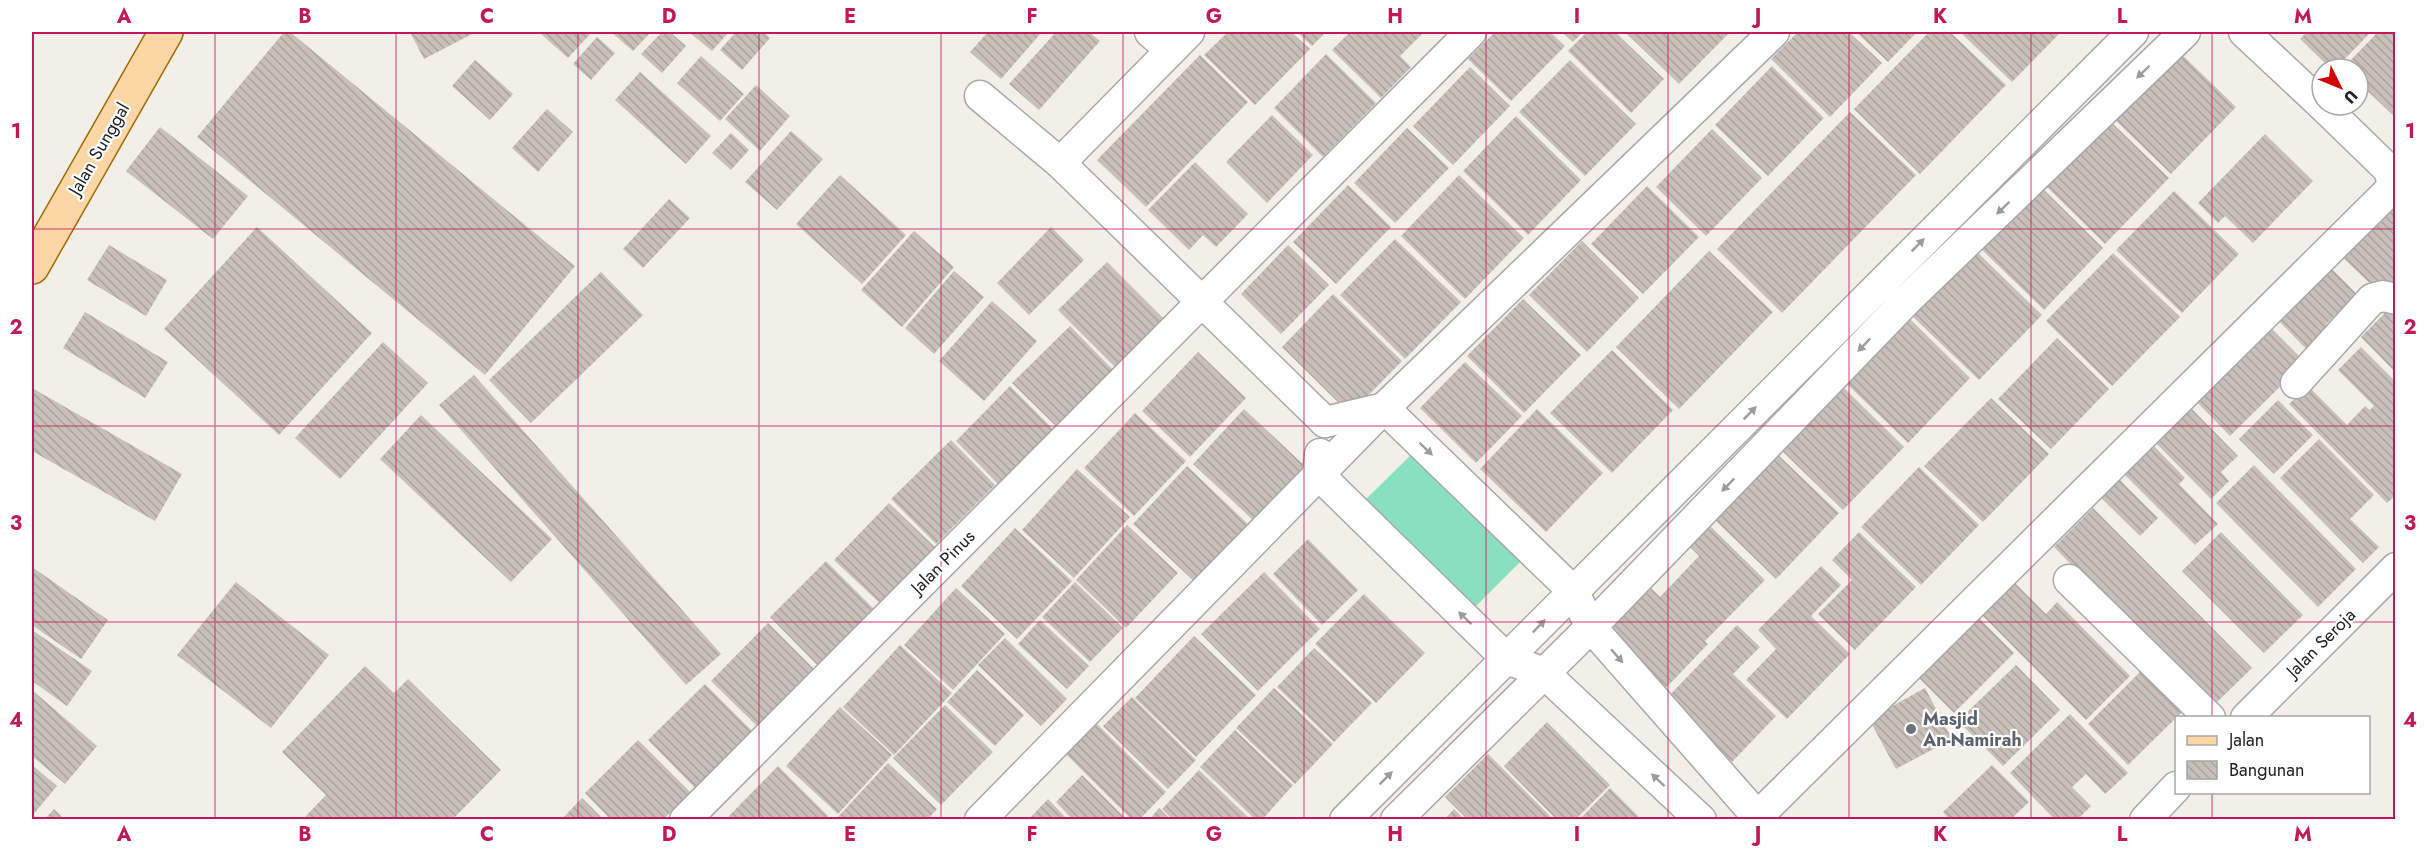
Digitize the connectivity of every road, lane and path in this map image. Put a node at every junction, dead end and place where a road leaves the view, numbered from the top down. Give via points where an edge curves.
1 (166, 32) edge
2 (1470, 32) edge
3 (1774, 32) edge
4 (2133, 32) edge
5 (2185, 32) edge
6 (2244, 32) edge
7 (1170, 38) edge
8 (2310, 94) edge
9 (980, 96) dead end
10 (2334, 117) edge
11 (1059, 164) junction
12 (32, 267) edge
13 (1881, 281) junction
14 (2396, 299) edge
15 (1906, 301) junction
16 (1201, 304) junction
17 (2296, 383) dead end
18 (1384, 408) junction
19 (1325, 422) junction
20 (1318, 474) junction
21 (2396, 568) edge
22 (2069, 580) dead end
23 (1573, 591) junction
24 (1591, 627) junction
25 (1507, 659) junction
26 (1544, 673) junction
27 (2209, 716) edge
28 (2247, 716) edge
29 (2175, 789) edge
30 (1756, 818) edge
31 (685, 819) edge
32 (980, 819) edge
33 (1345, 819) edge
34 (1396, 819) edge
35 (1701, 819) edge
36 (2145, 819) edge

1 - 12 main road, Jalan Sunggal
2 - 16 street, Jalan Pinus
3 - 18 street
13 -> 4 street
5 -> 15 street
6 - 8 street
7 - 11 street
9 - 11 street
10 - 30 street via 2390,171 2389,191
11 - 16 street
13 - 15 street
23 -> 13 street
14 - 17 street via 2372,299
15 -> 24 street
16 - 19 street
16 - 31 street, Jalan Pinus
18 - 19 street
18 - 20 street
18 -> 23 street
19 - 20 street
25 -> 20 street
20 - 32 street
21 - 28 street, Jalan Seroja
22 - 27 street
23 - 24 street
25 -> 23 street
24 - 26 street
24 -> 30 street
25 - 26 street
33 -> 25 street
26 - 34 street
35 -> 26 street
29 - 36 street

